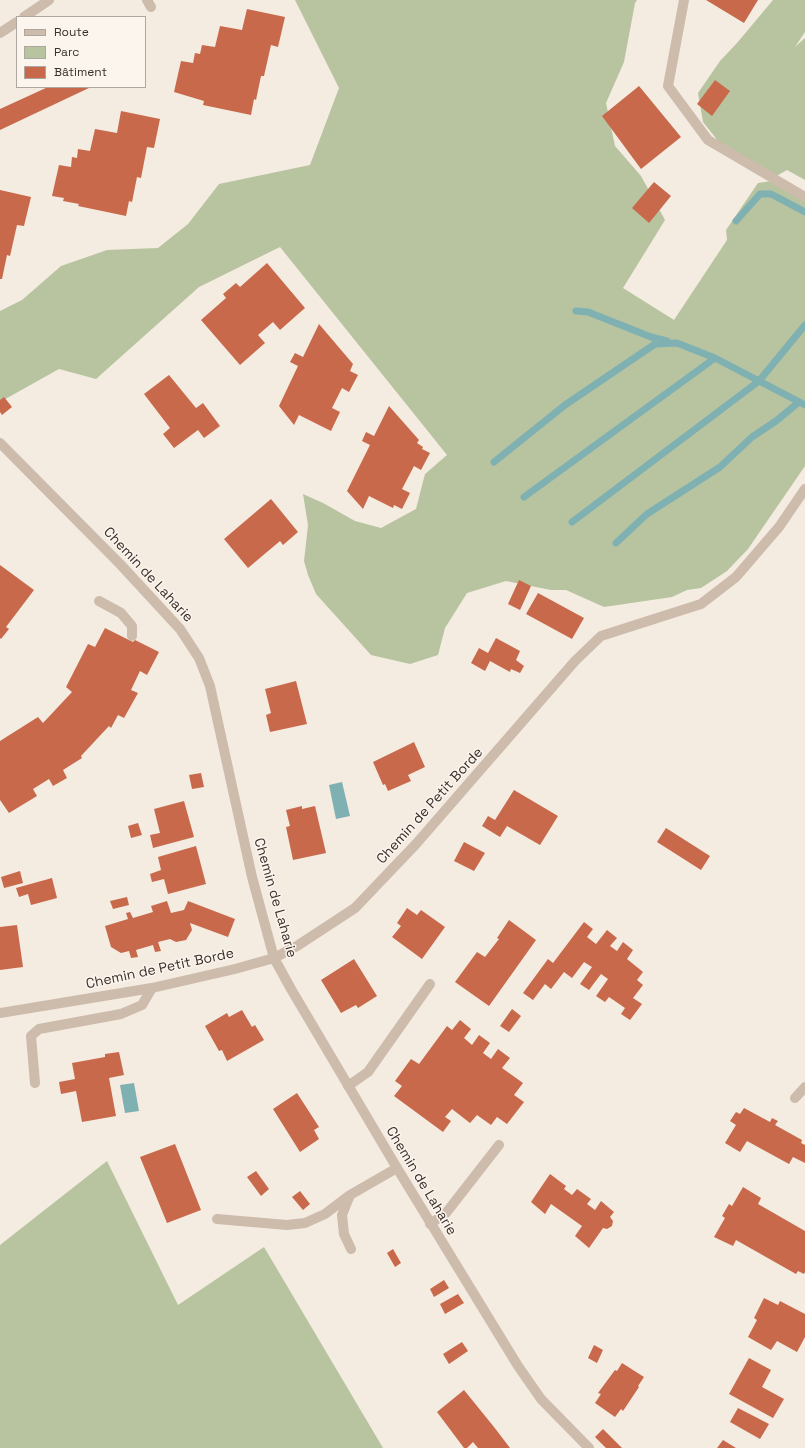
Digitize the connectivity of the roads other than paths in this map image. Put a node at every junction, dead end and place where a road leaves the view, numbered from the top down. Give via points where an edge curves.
1 (49, 0) edge
2 (684, 0) edge
3 (25, 16) edge
4 (16, 23) edge
5 (0, 33) edge
6 (805, 197) edge
7 (0, 443) edge
8 (805, 489) edge
9 (99, 601) dead end
10 (132, 636) dead end
11 (274, 958) junction
12 (430, 984) dead end
13 (152, 988) junction
14 (0, 1013) edge
15 (35, 1083) dead end
16 (348, 1086) junction
17 (805, 1087) edge
18 (795, 1098) dead end
19 (499, 1145) dead end
20 (397, 1168) junction
21 (350, 1195) junction
22 (217, 1219) dead end
23 (430, 1224) junction
24 (351, 1248) dead end
25 (589, 1448) edge

1 - 3 street
2 - 6 street via 668,86 708,140
4 - 5 street
7 - 11 street, Chemin de Laharie via 130,574 180,629 199,658 210,686 252,878
8 - 11 street, Chemin de Petit Borde via 779,527 736,577 701,604 601,636 575,661 416,844 355,908
9 - 10 street via 121,613 132,626
11 - 13 street, Chemin de Petit Borde
11 - 16 street, Chemin de Laharie
12 - 16 street via 368,1072
13 - 14 street, Chemin de Petit Borde
13 - 15 street via 142,1005 121,1014 39,1029 31,1036
16 - 20 street, Chemin de Laharie
17 - 18 street
19 - 23 street via 446,1214
20 - 21 street
20 - 23 street, Chemin de Laharie
21 - 22 street via 325,1214 305,1223 287,1225
21 - 24 street via 342,1215 344,1234
23 - 25 street, Chemin de Laharie via 536,1392

